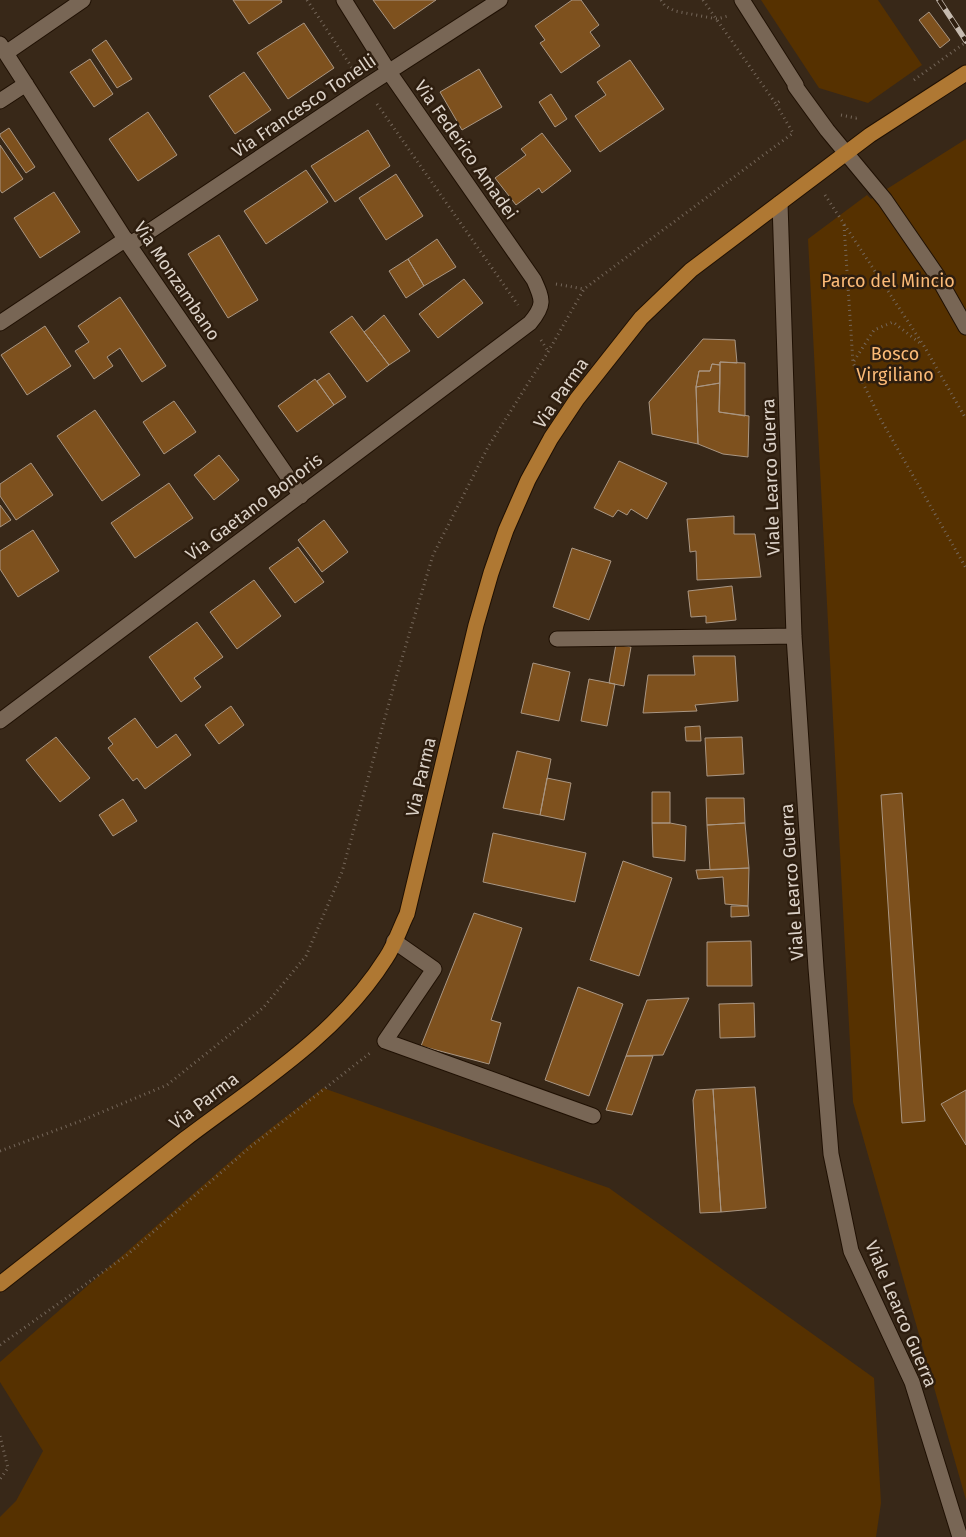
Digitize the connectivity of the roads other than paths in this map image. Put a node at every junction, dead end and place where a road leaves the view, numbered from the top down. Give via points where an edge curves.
1 (83, 0) edge
2 (344, 0) edge
3 (500, 0) edge
4 (742, 0) edge
5 (3, 48) edge
6 (389, 72) junction
7 (966, 72) edge
8 (26, 84) junction
9 (0, 101) edge
10 (846, 152) junction
11 (780, 203) junction
12 (128, 242) junction
13 (0, 323) edge
14 (530, 323) joint
15 (966, 327) edge
16 (301, 496) junction
17 (794, 636) junction
18 (557, 639) dead end
19 (0, 721) edge
20 (394, 941) junction
21 (593, 1116) dead end
22 (0, 1284) edge
23 (960, 1537) edge

1 - 5 street
2 - 6 street, Via Federico Amadei
3 - 6 street, Via Francesco Tonelli
4 - 10 street via 795,86
5 - 8 street, Via Monzambano
6 - 12 street, Via Francesco Tonelli
6 - 14 street, Via Federico Amadei via 534,280 542,298 541,310
7 - 10 main road, Via Parma
8 - 9 street
8 - 12 street, Via Monzambano
10 - 11 main road, Via Parma
10 - 15 street via 919,249
11 - 17 street, Viale Learco Guerra
11 - 20 main road, Via Parma via 691,270 641,318 577,399 528,480 490,573 416,880 407,914
12 - 13 street, Via Francesco Tonelli
12 - 16 street, Via Monzambano
14 - 16 street, Via Gaetano Bonoris
16 - 19 street, Via Gaetano Bonoris
17 - 18 street
17 - 23 street, Viale Learco Guerra via 831,1154 851,1252 912,1382
20 - 21 street via 434,969 385,1041
20 - 22 main road, Via Parma via 370,982 310,1045

